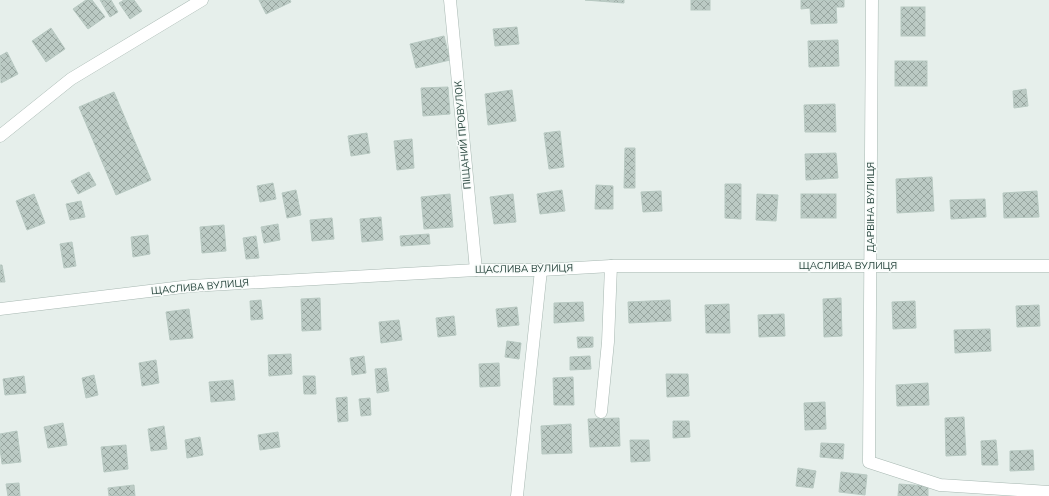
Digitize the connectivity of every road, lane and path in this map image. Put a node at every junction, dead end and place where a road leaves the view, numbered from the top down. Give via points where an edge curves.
1 (202, 0) edge
2 (450, 0) edge
3 (872, 0) edge
4 (0, 136) edge
5 (611, 266) junction
6 (870, 266) junction
7 (1049, 266) edge
8 (476, 270) junction
9 (541, 270) junction
10 (0, 309) edge
11 (601, 412) dead end
12 (1049, 492) edge
13 (517, 496) edge

1 - 4 street via 71,80
2 - 8 street, ПІЩАНИЙ ПРОВУЛОК
3 - 6 street, ДАРВІНА ВУЛИЦЯ
5 - 6 street, ЩАСЛИВА ВУЛИЦЯ
5 - 9 street, ЩАСЛИВА ВУЛИЦЯ
5 - 11 street via 608,342
6 - 7 street, ЩАСЛИВА ВУЛИЦЯ
6 - 12 street, ДАРВІНА ВУЛИЦЯ via 869,462 940,485
8 - 9 street, ЩАСЛИВА ВУЛИЦЯ
8 - 10 street, ЩАСЛИВА ВУЛИЦЯ via 191,286
9 - 13 street

